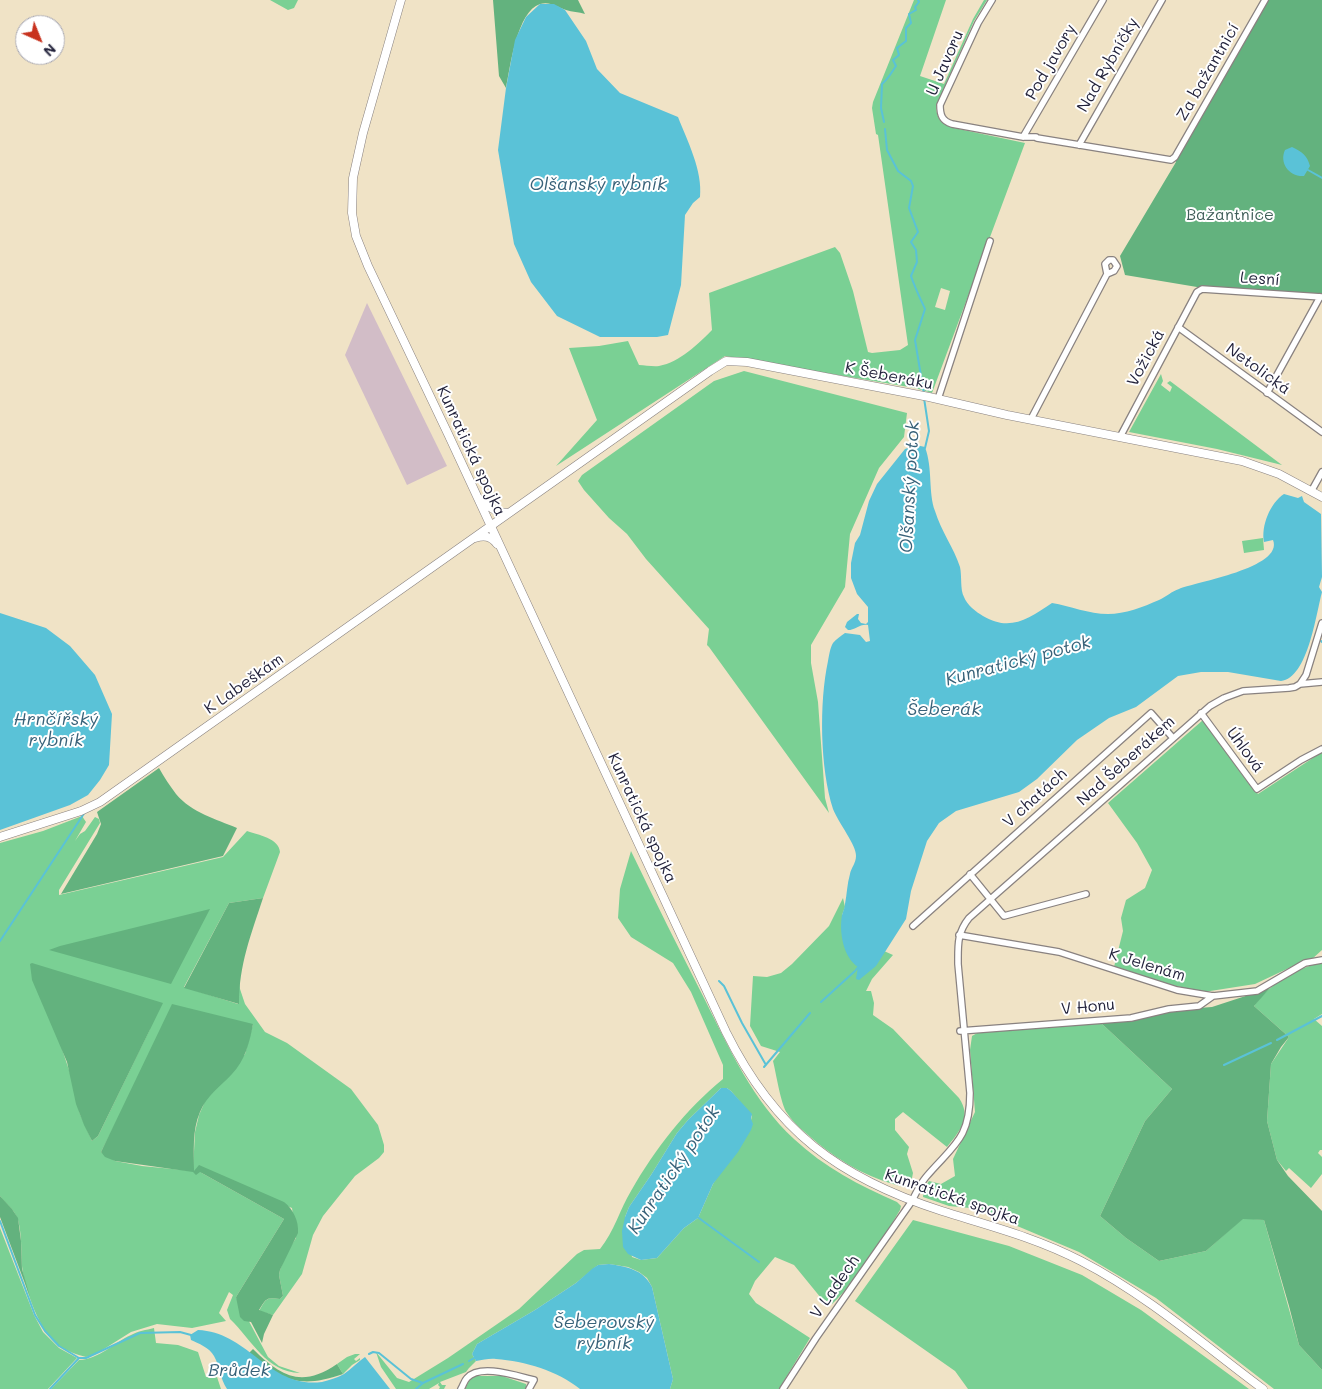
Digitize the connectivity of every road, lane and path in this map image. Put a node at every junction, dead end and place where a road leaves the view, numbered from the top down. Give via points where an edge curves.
1 (401, 0) edge
2 (992, 0) edge
3 (1103, 0) edge
4 (1162, 0) edge
5 (1265, 0) edge
6 (1023, 137) junction
7 (1079, 144) junction
8 (990, 241) dead end
9 (1107, 274) dead end
10 (1197, 292) joint
11 (1321, 297) edge
12 (1178, 328) junction
13 (1267, 393) junction
14 (938, 399) junction
15 (1031, 419) junction
16 (1322, 432) edge
17 (1120, 437) junction
18 (1322, 472) edge
19 (1312, 490) junction
20 (1322, 497) edge
21 (479, 500) junction
22 (508, 513) junction
23 (490, 526) junction
24 (470, 540) junction
25 (501, 547) junction
26 (1322, 623) edge
27 (1322, 682) edge
28 (1300, 684) junction
29 (1201, 713) junction
30 (1172, 738) junction
31 (1322, 749) edge
32 (0, 837) edge
33 (970, 874) junction
34 (1086, 894) dead end
35 (990, 899) junction
36 (913, 926) dead end
37 (959, 935) junction
38 (1322, 960) edge
39 (1213, 996) junction
40 (963, 1030) junction
41 (912, 1201) junction
42 (461, 1389) edge
43 (529, 1389) edge
44 (783, 1389) edge
45 (1263, 1389) edge

1 - 21 main road, Kunratická spojka via 353,178 353,225 368,266
2 - 6 street, U Javoru via 940,105 940,113 952,124
3 - 6 street, Pod javory
4 - 7 street, Nad Rybníčky
5 - 7 street, Za bažantnicí via 1175,157 1171,160
6 - 7 street
8 - 14 street
9 - 15 street
10 - 11 street, Lesní via 1205,289
10 - 12 street, Vožická
11 - 13 street
12 - 13 street, Netolická
12 - 17 street, Vožická
13 - 16 street, Netolická
14 - 15 main road, K Šeberáku
14 - 22 main road, K Šeberáku via 747,362 726,361
15 - 17 main road, K Šeberáku
17 - 19 main road, K Šeberáku via 1254,464
18 - 19 street
19 - 20 main road, K Šeberáku
21 - 22 main road via 498,512
21 - 23 main road, Kunratická spojka
22 - 23 main road, K Šeberáku
23 - 24 main road, K Labeškám
23 - 25 main road, Kunratická spojka
24 - 25 main road via 490,537
24 - 32 main road, K Labeškám via 100,802 74,814
25 - 41 main road, Kunratická spojka via 747,1071 782,1118 817,1150 854,1175
26 - 28 street via 1306,675
27 - 28 street, Nad Šeberákem
28 - 29 street, Nad Šeberákem via 1295,688 1234,693
29 - 30 street, Nad Šeberákem
29 - 31 street, Úhlová via 1257,789
30 - 33 street, V chatách via 1151,713
30 - 35 street, Nad Šeberákem
33 - 35 street
33 - 36 street, V chatách
34 - 35 street via 1004,916
35 - 37 street, Nad Šeberákem via 962,926
37 - 39 street, K Jelenám via 1059,952 1177,990
37 - 40 street
38 - 39 street, K Jelenám via 1305,963 1257,991
39 - 40 street, V Honu via 1199,1006 1170,1008 1131,1018
40 - 41 street via 970,1093 967,1124 954,1148 926,1177
41 - 44 street, V Ladech
41 - 45 main road, Kunratická spojka via 1016,1233 1081,1261 1157,1309
42 - 43 street via 466,1378 474,1373 500,1371 534,1380

